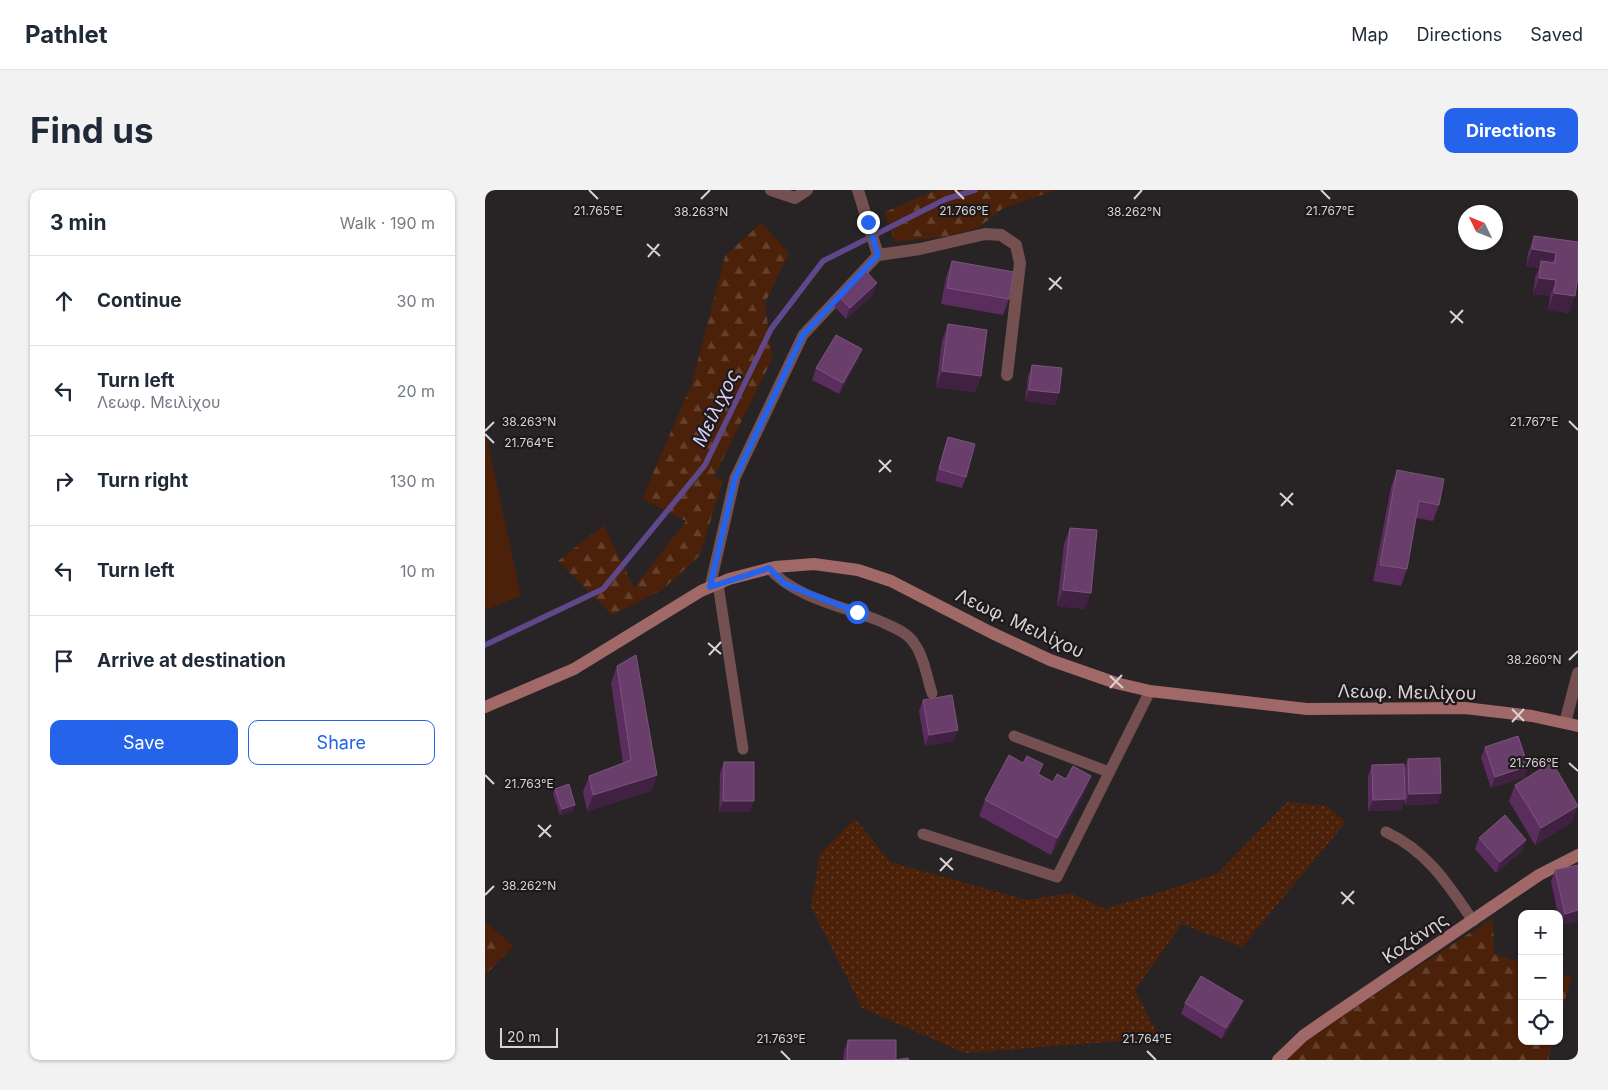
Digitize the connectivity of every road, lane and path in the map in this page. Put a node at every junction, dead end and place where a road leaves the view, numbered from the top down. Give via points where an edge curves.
1 (771, 190) edge
2 (807, 190) edge
3 (858, 190) edge
4 (877, 251) junction
5 (1007, 376) dead end
6 (769, 568) junction
7 (714, 585) junction
8 (1578, 673) edge
9 (1150, 691) junction
10 (932, 693) dead end
11 (485, 707) edge
12 (1565, 723) junction
13 (1578, 726) edge
14 (1014, 736) dead end
15 (743, 750) dead end
16 (1109, 772) junction
17 (1386, 832) dead end
18 (923, 834) dead end
19 (1578, 855) edge
20 (1473, 921) junction
21 (1278, 1060) edge

1 - 2 street via 795,198
3 - 4 street
4 - 5 street via 920,249 985,234 1001,235 1012,242 1018,250 1019,263
4 - 7 lane via 803,335 735,478
6 - 7 street, Λεωφ. Μειλίχου
6 - 9 street, Λεωφ. Μειλίχου via 824,564 872,574 1050,660
6 - 10 lane via 785,584 876,619 911,638
7 - 11 street, Λεωφ. Μειλίχου via 677,604 574,669
7 - 15 lane
8 - 12 street
9 - 12 street, Λεωφ. Μειλίχου via 1307,709 1465,708
9 - 16 lane
12 - 13 street, Λεωφ. Μειλίχου
14 - 16 lane
16 - 18 lane via 1057,877
17 - 20 lane via 1404,840 1433,865
19 - 20 street, Κοζάνης via 1539,875
20 - 21 street, Κοζάνης via 1303,1036

